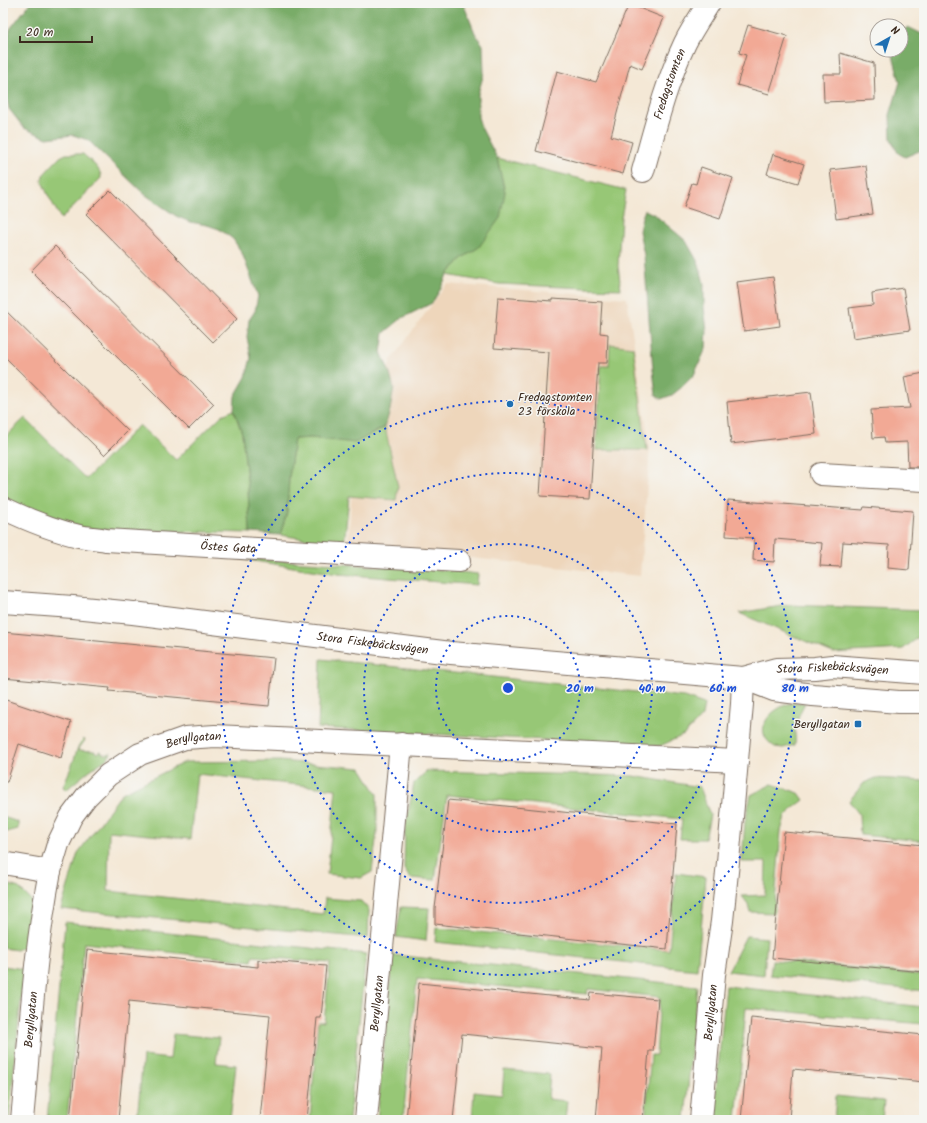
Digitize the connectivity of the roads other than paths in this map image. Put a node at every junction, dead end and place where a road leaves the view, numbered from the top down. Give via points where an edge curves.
1 (709, 3) edge
2 (643, 171) dead end
3 (821, 474) dead end
4 (924, 480) edge
5 (3, 508) edge
6 (459, 561) dead end
7 (3, 602) edge
8 (924, 673) edge
9 (743, 678) junction
10 (924, 702) edge
11 (401, 744) junction
12 (736, 761) junction
13 (3, 863) edge
14 (50, 871) junction
15 (22, 1120) edge
16 (366, 1120) edge
17 (701, 1120) edge

1 - 2 street, Fredagstomten via 686,41 677,62
3 - 4 street
5 - 6 street, Östes Gata via 56,530 106,540
7 - 9 street, Stora Fiskebäcksvägen via 133,612 451,653
8 - 9 street, Stora Fiskebäcksvägen via 832,666 776,669
9 - 10 street, Stora Fiskebäcksvägen via 774,690
9 - 12 street, Beryllgatan
11 - 12 street, Beryllgatan
11 - 14 street, Beryllgatan via 215,736 185,738 140,754 108,775 86,797 71,817 58,844
11 - 16 street, Beryllgatan
12 - 17 street, Beryllgatan
13 - 14 street
14 - 15 street, Beryllgatan via 36,960

